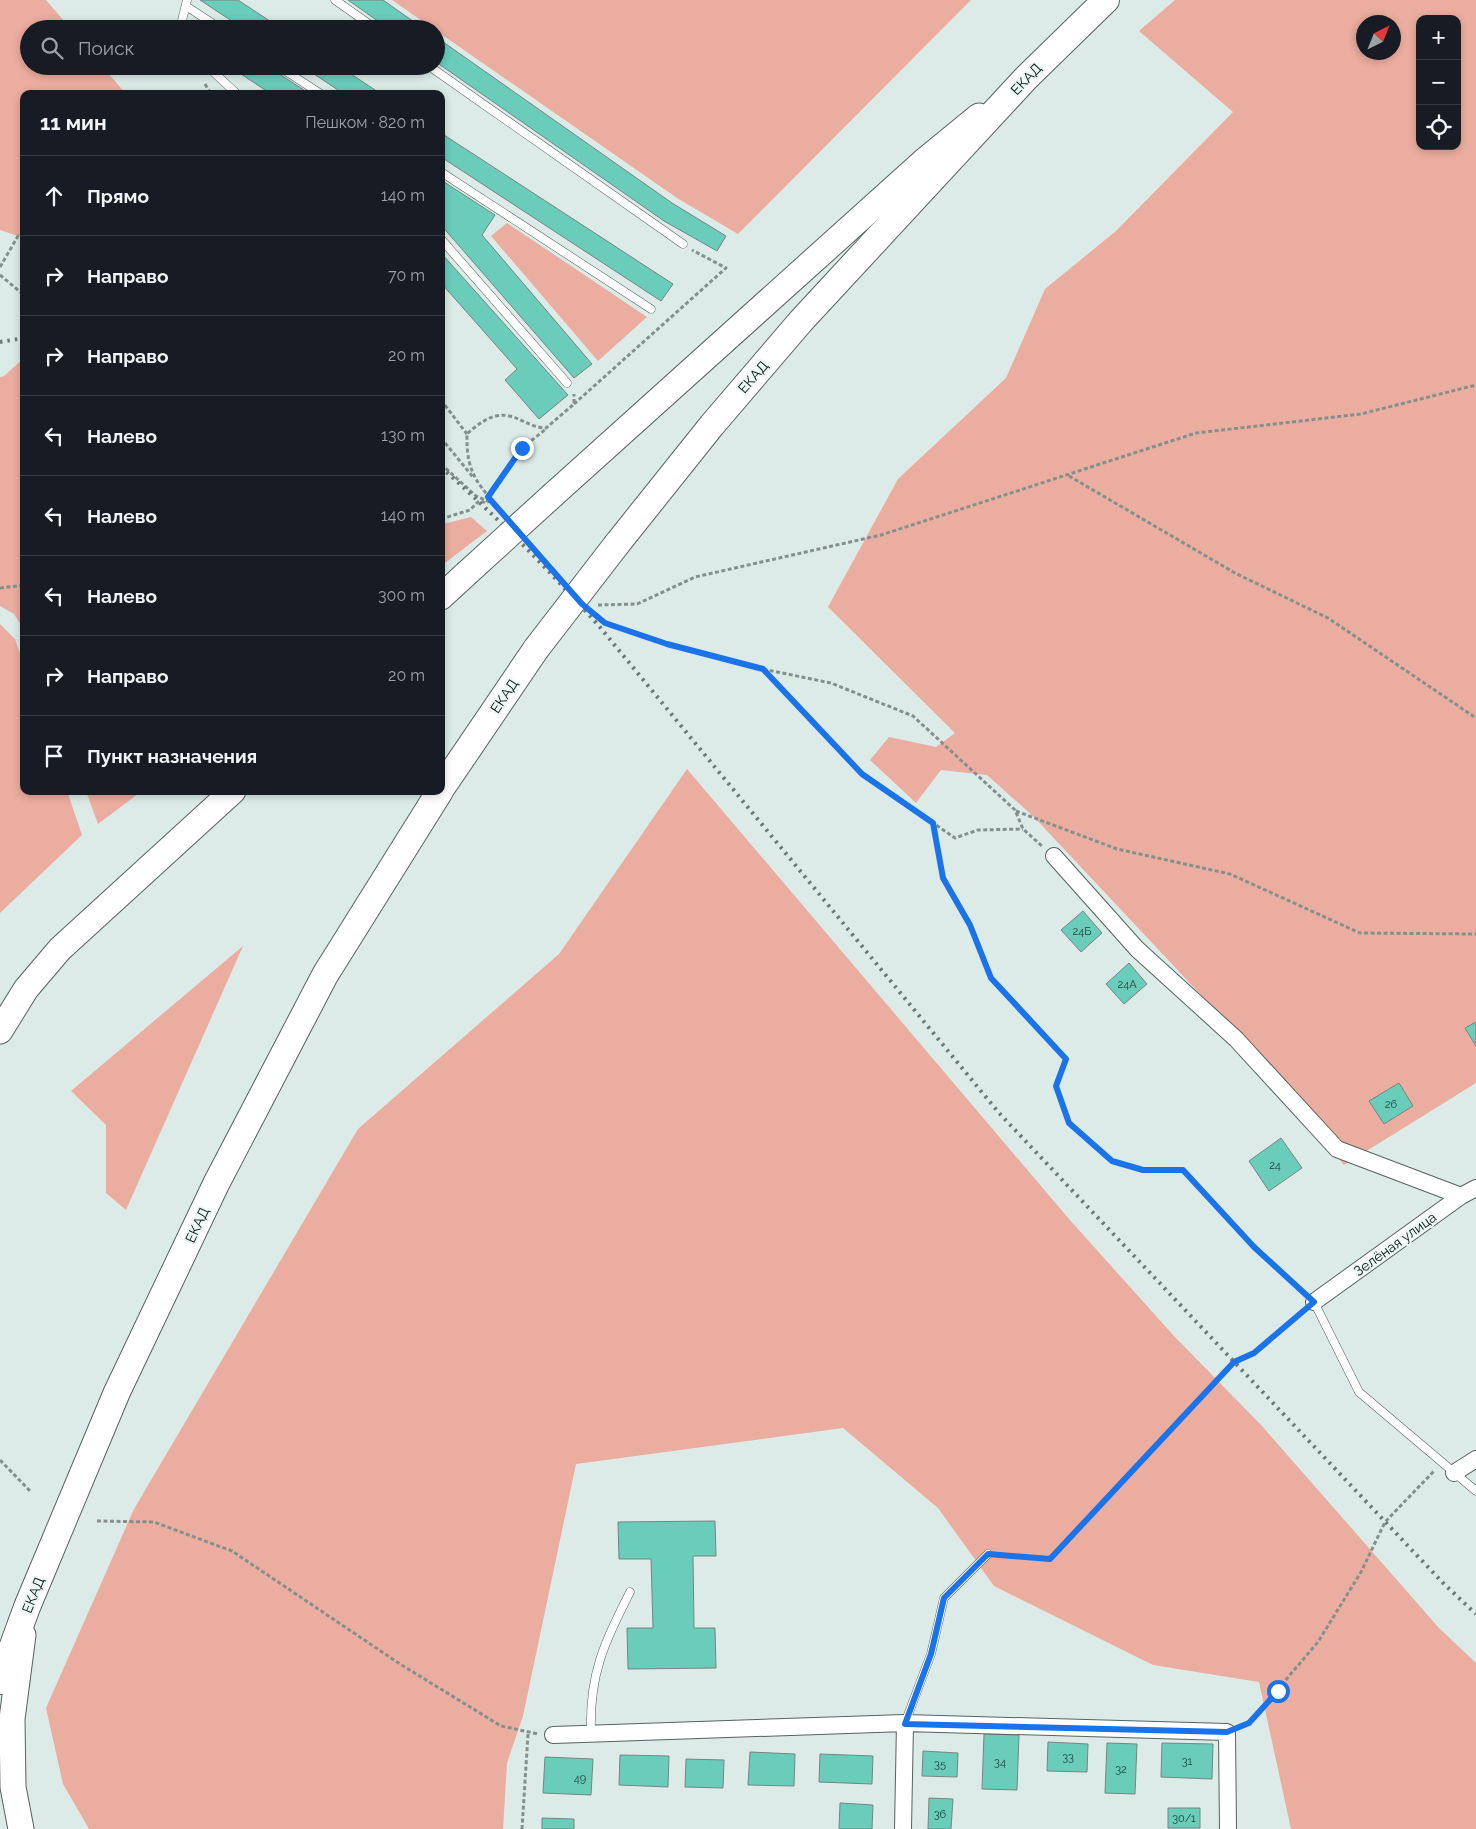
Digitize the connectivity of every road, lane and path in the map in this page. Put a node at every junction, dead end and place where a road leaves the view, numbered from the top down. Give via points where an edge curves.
1 (335, 0) edge
2 (1106, 0) edge
3 (187, 3) edge
4 (182, 20) edge
5 (209, 20) edge
6 (363, 20) edge
7 (216, 75) edge
8 (292, 75) edge
9 (442, 75) edge
10 (1026, 78) junction
11 (233, 90) edge
12 (314, 90) edge
13 (445, 175) edge
14 (20, 236) edge
15 (445, 244) edge
16 (683, 244) joint
17 (0, 267) edge
18 (0, 275) edge
19 (20, 292) edge
20 (651, 308) dead end
21 (567, 383) joint
22 (1476, 385) edge
23 (574, 404) junction
24 (445, 405) edge
25 (546, 428) junction
26 (467, 434) junction
27 (445, 443) edge
28 (445, 468) edge
29 (1068, 476) junction
30 (475, 480) junction
31 (488, 497) junction
32 (495, 504) junction
33 (445, 518) edge
34 (508, 518) dead end
35 (526, 540) dead end
36 (564, 583) dead end
37 (20, 586) edge
38 (0, 588) edge
39 (445, 593) edge
40 (592, 605) dead end
41 (590, 611) dead end
42 (763, 669) junction
43 (1476, 718) edge
44 (445, 783) edge
45 (229, 795) edge
46 (437, 795) edge
47 (1015, 810) junction
48 (933, 823) junction
49 (1024, 829) junction
50 (1054, 856) joint
51 (1476, 934) edge
52 (1, 1025) edge
53 (1476, 1188) edge
54 (1461, 1196) junction
55 (1314, 1302) junction
56 (1476, 1459) edge
57 (0, 1460) edge
58 (1454, 1473) junction
59 (30, 1491) dead end
60 (1476, 1491) edge
61 (97, 1521) dead end
62 (988, 1554) joint
63 (630, 1592) dead end
64 (27, 1607) junction
65 (0, 1681) edge
66 (905, 1724) junction
67 (1227, 1732) junction
68 (591, 1733) junction
69 (528, 1734) junction
70 (553, 1735) joint
71 (21, 1829) edge
72 (522, 1829) edge
73 (903, 1829) edge
74 (1228, 1829) edge

1 - 6 lane
2 - 10 highway, ЕКАД
3 - 4 lane
3 - 5 lane
7 - 11 lane
8 - 12 lane
9 - 16 lane
10 - 39 main road, bridge via 924,161
10 - 44 highway, ЕКАД, bridge via 801,321 712,424 536,649
13 - 20 lane
14 - 17 path
15 - 21 lane
16 - 23 path via 726,268
18 - 19 path
21 - 23 path via 574,394
22 - 29 path via 1361,414 1196,433
23 - 25 path
24 - 26 path
25 - 26 path via 532,427 508,416 484,420
25 - 31 path via 522,448
26 - 30 path via 466,457
27 - 30 path
28 - 32 path via 476,496
29 - 40 path via 881,534 694,577 637,604
29 - 43 path via 1235,572 1328,618
30 - 31 path
31 - 32 path
32 - 33 path via 479,501 470,510
32 - 34 path
35 - 36 path
37 - 38 path
41 - 42 path via 605,623 667,644
42 - 47 path via 831,683 914,716
42 - 48 path via 862,774
45 - 52 main road via 60,950 26,989
46 - 64 highway, ЕКАД via 324,975 216,1184 117,1392
47 - 49 path
47 - 51 path via 1117,849 1230,874 1360,933
48 - 49 path via 955,838 978,830
48 - 55 path via 943,878 970,925 991,978 1066,1059 1056,1086 1069,1123 1112,1161 1143,1170 1183,1170 1254,1247
49 - 50 path
50 - 54 street via 1137,949 1236,1039 1337,1149
53 - 54 street, Зелёная улица
54 - 55 street, Зелёная улица
55 - 58 lane via 1359,1392
55 - 62 path via 1254,1353 1234,1362 1050,1559
56 - 58 street
57 - 59 path
58 - 60 lane
58 - 67 path via 1435,1470 1398,1506 1385,1522 1361,1572 1318,1642 1249,1723
61 - 69 path via 154,1522 232,1551 408,1669 501,1726
62 - 66 lane via 944,1598 931,1654
63 - 68 lane via 595,1672
64 - 65 highway, ЕКАД
64 - 71 main road via 12,1719 13,1787
66 - 67 street
66 - 68 street
66 - 73 street
67 - 74 street
68 - 70 street
69 - 70 path
69 - 72 path

